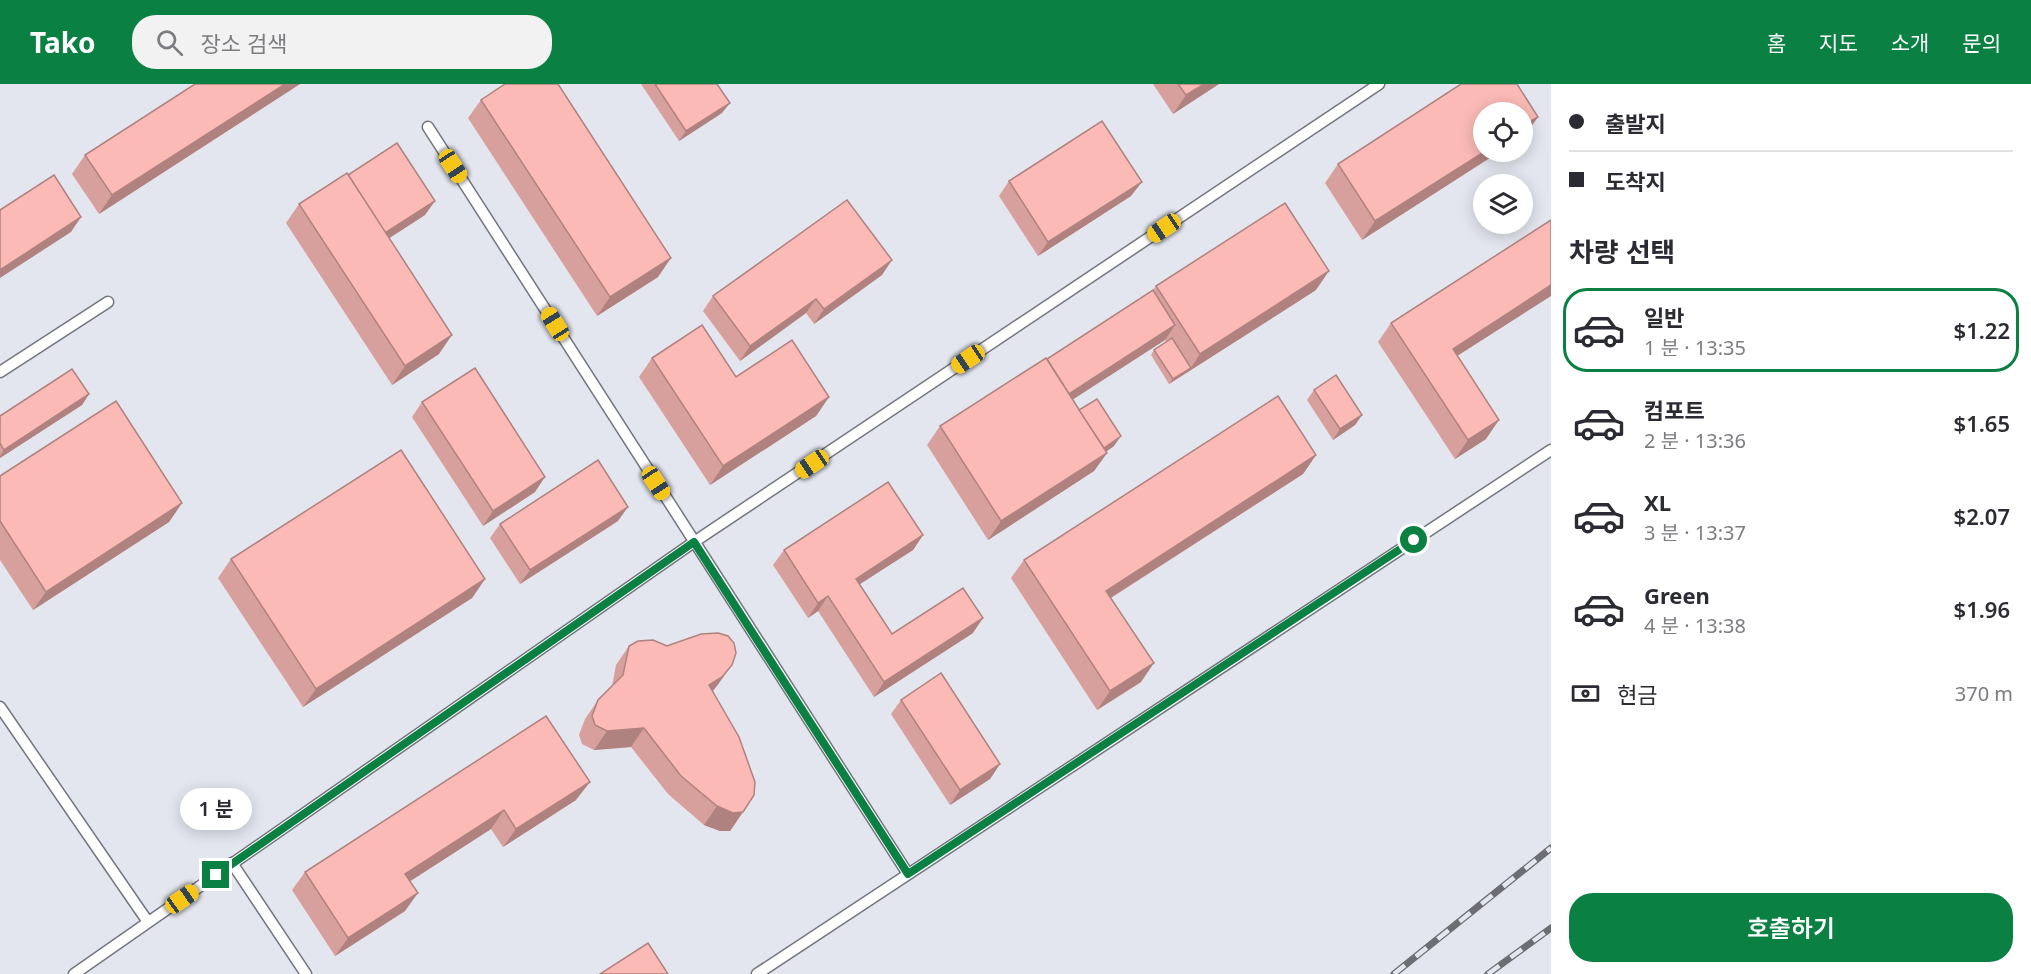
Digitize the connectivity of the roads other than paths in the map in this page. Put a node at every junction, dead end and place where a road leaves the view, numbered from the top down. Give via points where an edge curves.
1 (1378, 84) edge
2 (428, 127) dead end
3 (108, 302) dead end
4 (0, 372) edge
5 (1551, 450) edge
6 (694, 542) junction
7 (0, 707) edge
8 (232, 863) junction
9 (908, 874) junction
10 (148, 922) junction
11 (74, 974) edge
12 (306, 974) edge
13 (757, 974) edge

1 - 6 lane
2 - 6 lane
3 - 4 lane
5 - 9 lane
6 - 8 lane
6 - 9 lane
7 - 10 lane
8 - 10 lane
8 - 12 lane
9 - 13 lane
10 - 11 lane

